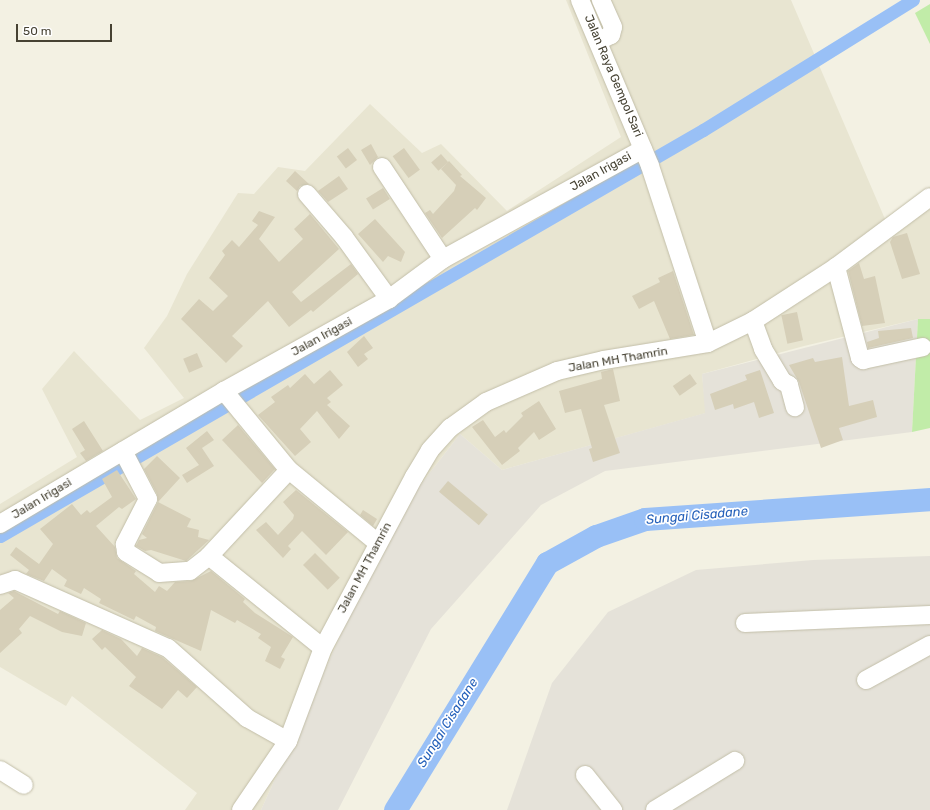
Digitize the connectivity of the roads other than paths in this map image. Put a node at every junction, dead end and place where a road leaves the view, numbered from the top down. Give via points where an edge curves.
1 (580, 0) edge
2 (601, 0) edge
3 (598, 41) junction
4 (646, 156) junction
5 (382, 167) dead end
6 (307, 194) dead end
7 (930, 197) edge
8 (443, 259) junction
9 (836, 267) junction
10 (389, 299) junction
11 (753, 321) junction
12 (708, 343) junction
13 (923, 347) dead end
14 (228, 396) junction
15 (795, 407) dead end
16 (127, 457) junction
17 (289, 470) junction
18 (0, 524) edge
19 (378, 543) junction
20 (209, 556) junction
21 (0, 585) edge
22 (930, 615) edge
23 (745, 623) dead end
24 (930, 645) edge
25 (323, 648) junction
26 (866, 680) dead end
27 (288, 741) junction
28 (735, 761) dead end
29 (0, 770) edge
30 (585, 775) dead end
31 (24, 785) dead end
32 (241, 810) edge
33 (613, 810) edge
34 (655, 810) edge

1 - 3 street, Jalan Raya Gempol Sari
2 - 3 street via 612,28 611,35
3 - 4 street, Jalan Raya Gempol Sari
4 - 8 street, Jalan Irigasi
4 - 12 street, Jalan Raya Gempol Sari
5 - 8 street
6 - 10 street via 344,237
7 - 9 street, Jalan MH Thamrin
8 - 10 street, Jalan Irigasi
9 - 11 street, Jalan MH Thamrin
9 - 13 street via 860,358 863,360
10 - 14 street, Jalan Irigasi
11 - 12 street, Jalan MH Thamrin
11 - 15 street via 762,349 782,381 789,385
12 - 19 street, Jalan MH Thamrin via 604,360 557,371 486,402 450,428 430,450
14 - 16 street, Jalan Irigasi
14 - 17 street
16 - 18 street, Jalan Irigasi
16 - 20 street via 148,499 125,544 126,552 159,573 190,571
17 - 19 street
17 - 20 street
19 - 25 street, Jalan MH Thamrin
20 - 25 street
21 - 27 street via 15,580 168,648 247,718
22 - 23 street
24 - 26 street
25 - 27 street, Jalan MH Thamrin
27 - 32 street, Jalan MH Thamrin
28 - 34 street
29 - 31 street
30 - 33 street

